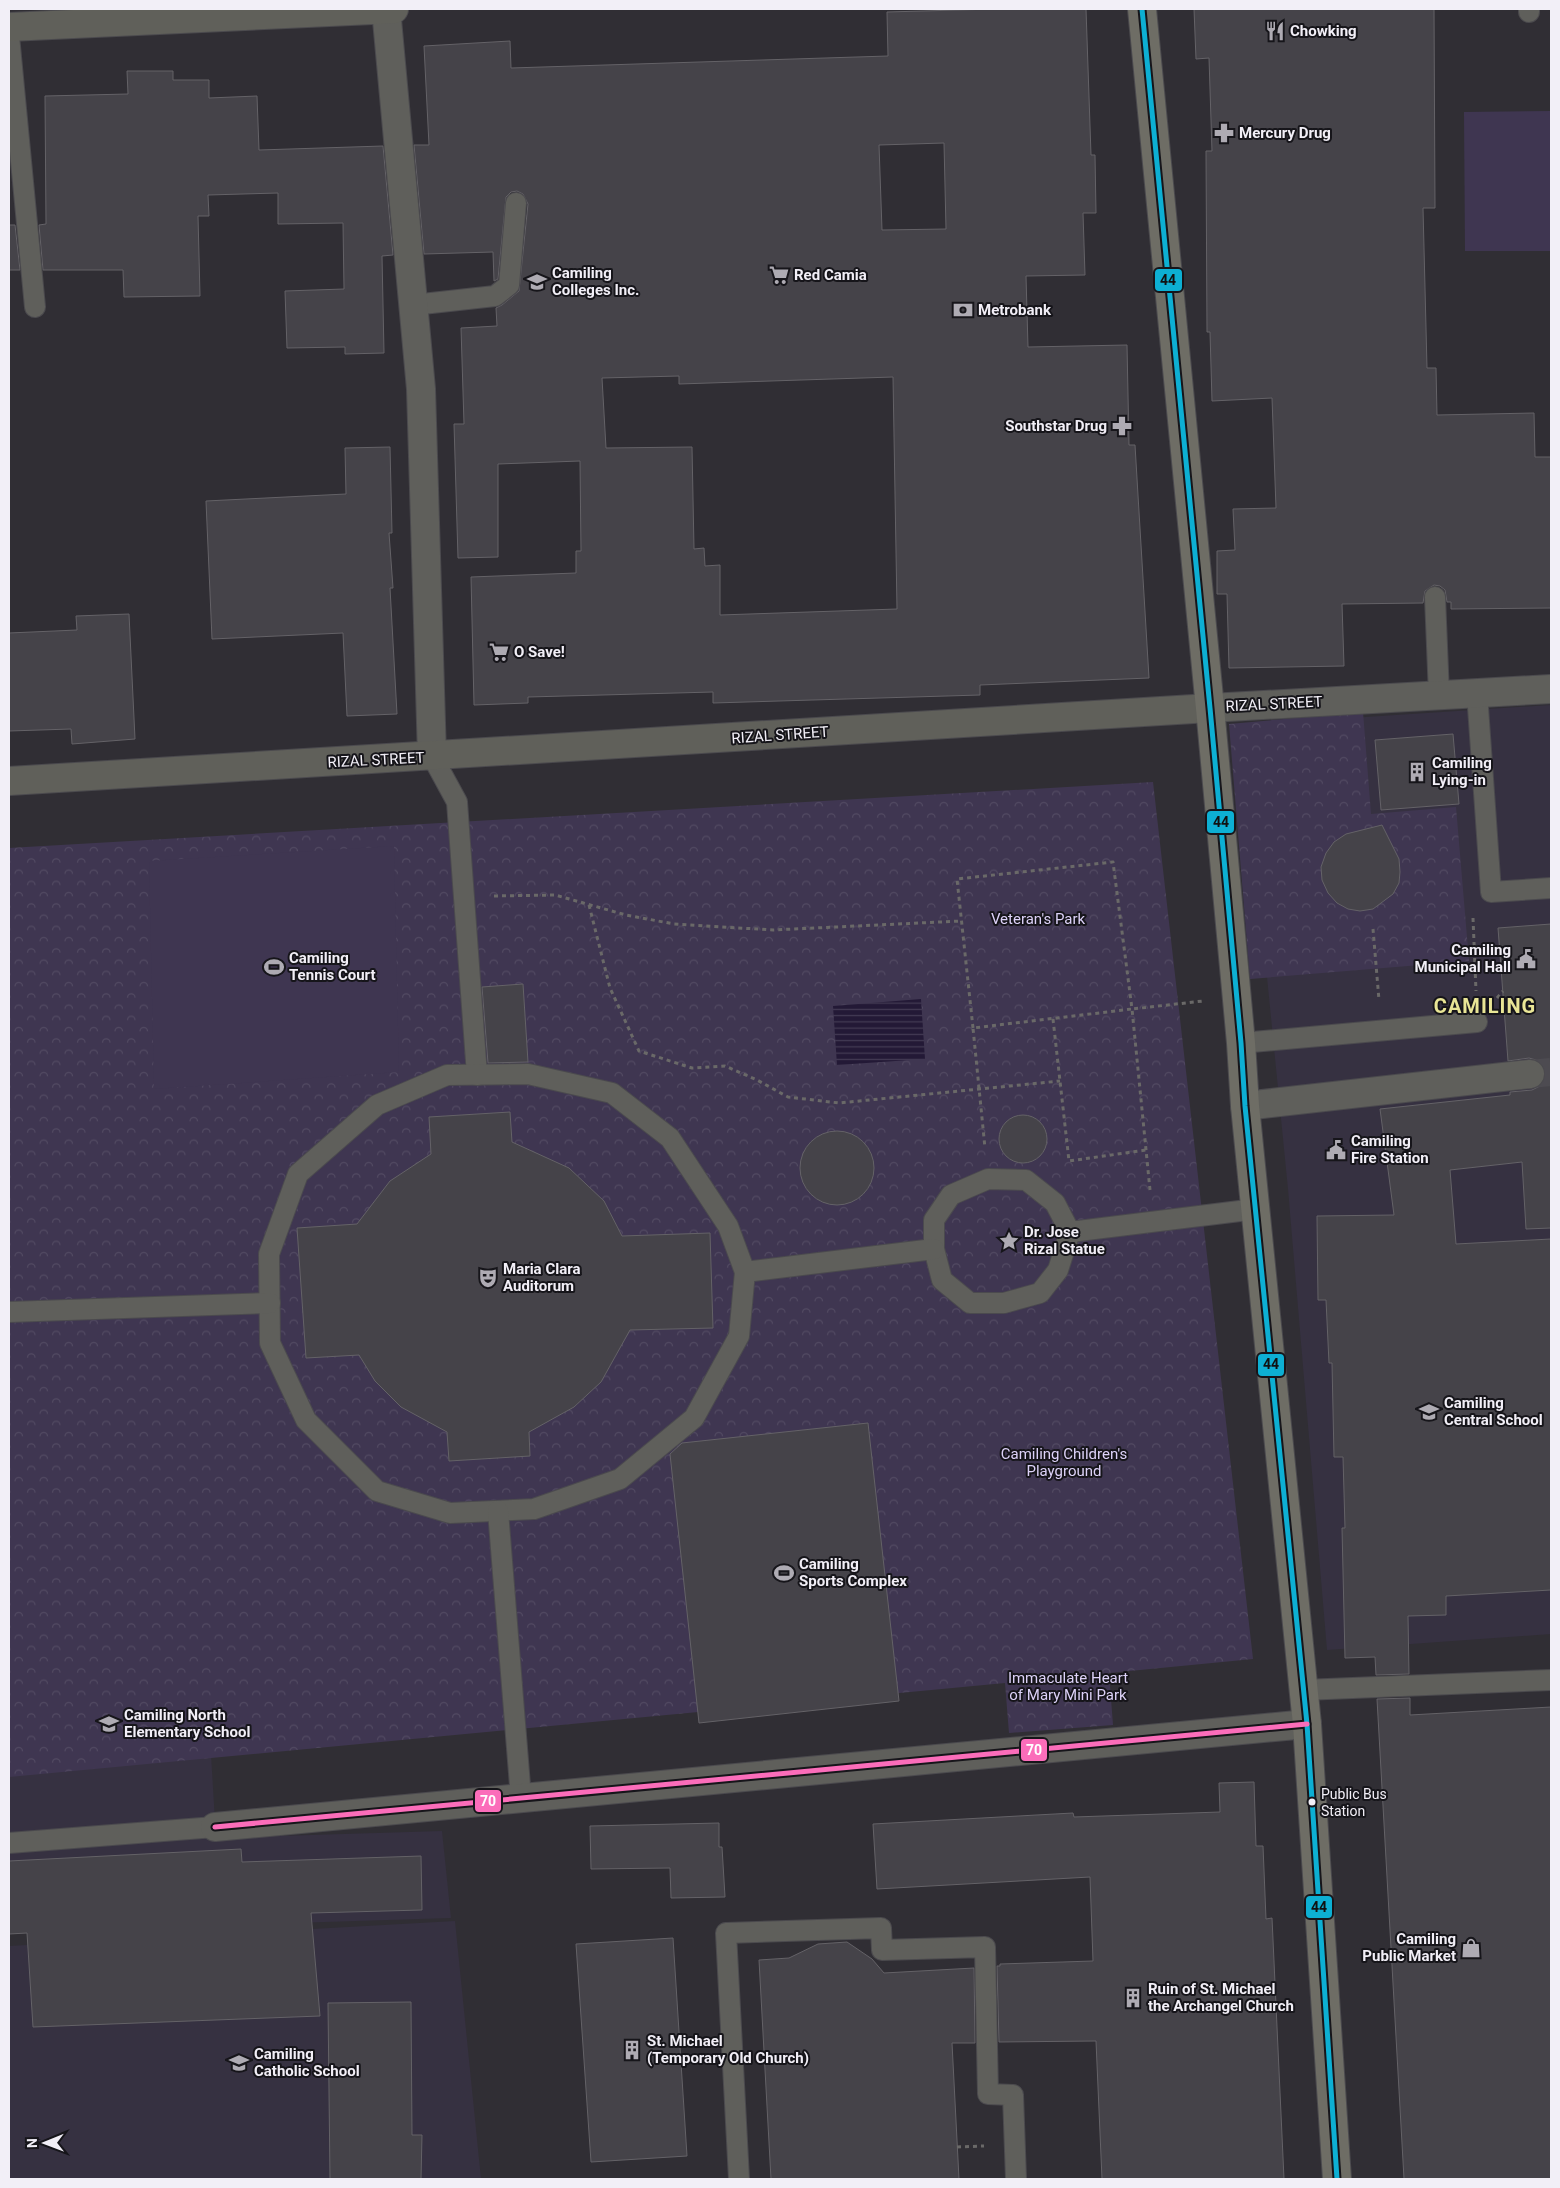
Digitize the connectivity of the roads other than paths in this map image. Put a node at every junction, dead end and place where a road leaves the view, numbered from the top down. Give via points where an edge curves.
1 (386, 9) edge
2 (394, 9) edge
3 (1142, 9) edge
4 (9, 27) edge
5 (9, 36) edge
6 (516, 204) dead end
7 (413, 304) junction
8 (35, 307) dead end
9 (1435, 597) dead end
10 (1551, 689) edge
11 (1477, 693) junction
12 (1440, 695) junction
13 (1210, 708) junction
14 (432, 756) junction
15 (9, 781) edge
16 (1551, 888) edge
17 (1477, 1022) road end
18 (1241, 1043) junction
19 (1530, 1074) tunnel mouth
20 (477, 1075) junction
21 (1245, 1106) junction
22 (1256, 1209) junction
23 (1070, 1232) junction
24 (934, 1250) junction
25 (745, 1272) junction
26 (270, 1303) junction
27 (9, 1312) edge
28 (498, 1511) junction
29 (1551, 1680) edge
30 (1303, 1690) junction
31 (1307, 1724) junction
32 (522, 1798) junction
33 (215, 1827) joint
34 (9, 1843) edge
35 (739, 2179) edge
36 (1016, 2179) edge
37 (1337, 2179) edge

1 - 2 street
1 - 4 street
1 - 7 street
3 - 13 highway
5 - 8 lane
6 - 7 lane via 509,285 495,296
7 - 14 street via 420,389
9 - 12 lane
10 - 11 street, RIZAL STREET
11 - 12 street, RIZAL STREET
11 - 16 lane via 1491,892
12 - 13 street, RIZAL STREET
13 - 14 street, RIZAL STREET
13 - 18 highway
14 - 15 street, RIZAL STREET
14 - 20 lane via 457,802
17 - 18 lane
18 - 21 highway
19 - 21 street
20 - 25 lane via 528,1074 612,1093 670,1138 728,1226
20 - 26 lane via 447,1075 378,1106 298,1174 269,1254
21 - 22 highway
22 - 23 lane
22 - 30 highway
23 - 24 lane via 1058,1270 1040,1293 1004,1303 970,1303 942,1280
23 - 24 lane via 1055,1203 1026,1180 988,1178 951,1195 934,1220
24 - 25 lane
25 - 28 lane via 739,1336 694,1418 620,1479 534,1509
26 - 27 lane
26 - 28 lane via 270,1344 306,1420 377,1491 450,1514
28 - 32 lane
29 - 30 lane
30 - 31 highway
31 - 32 street
31 - 37 highway
32 - 33 street
33 - 34 lane
35 - 36 lane via 726,1933 881,1928 882,1950 985,1947 988,2094 1013,2094

